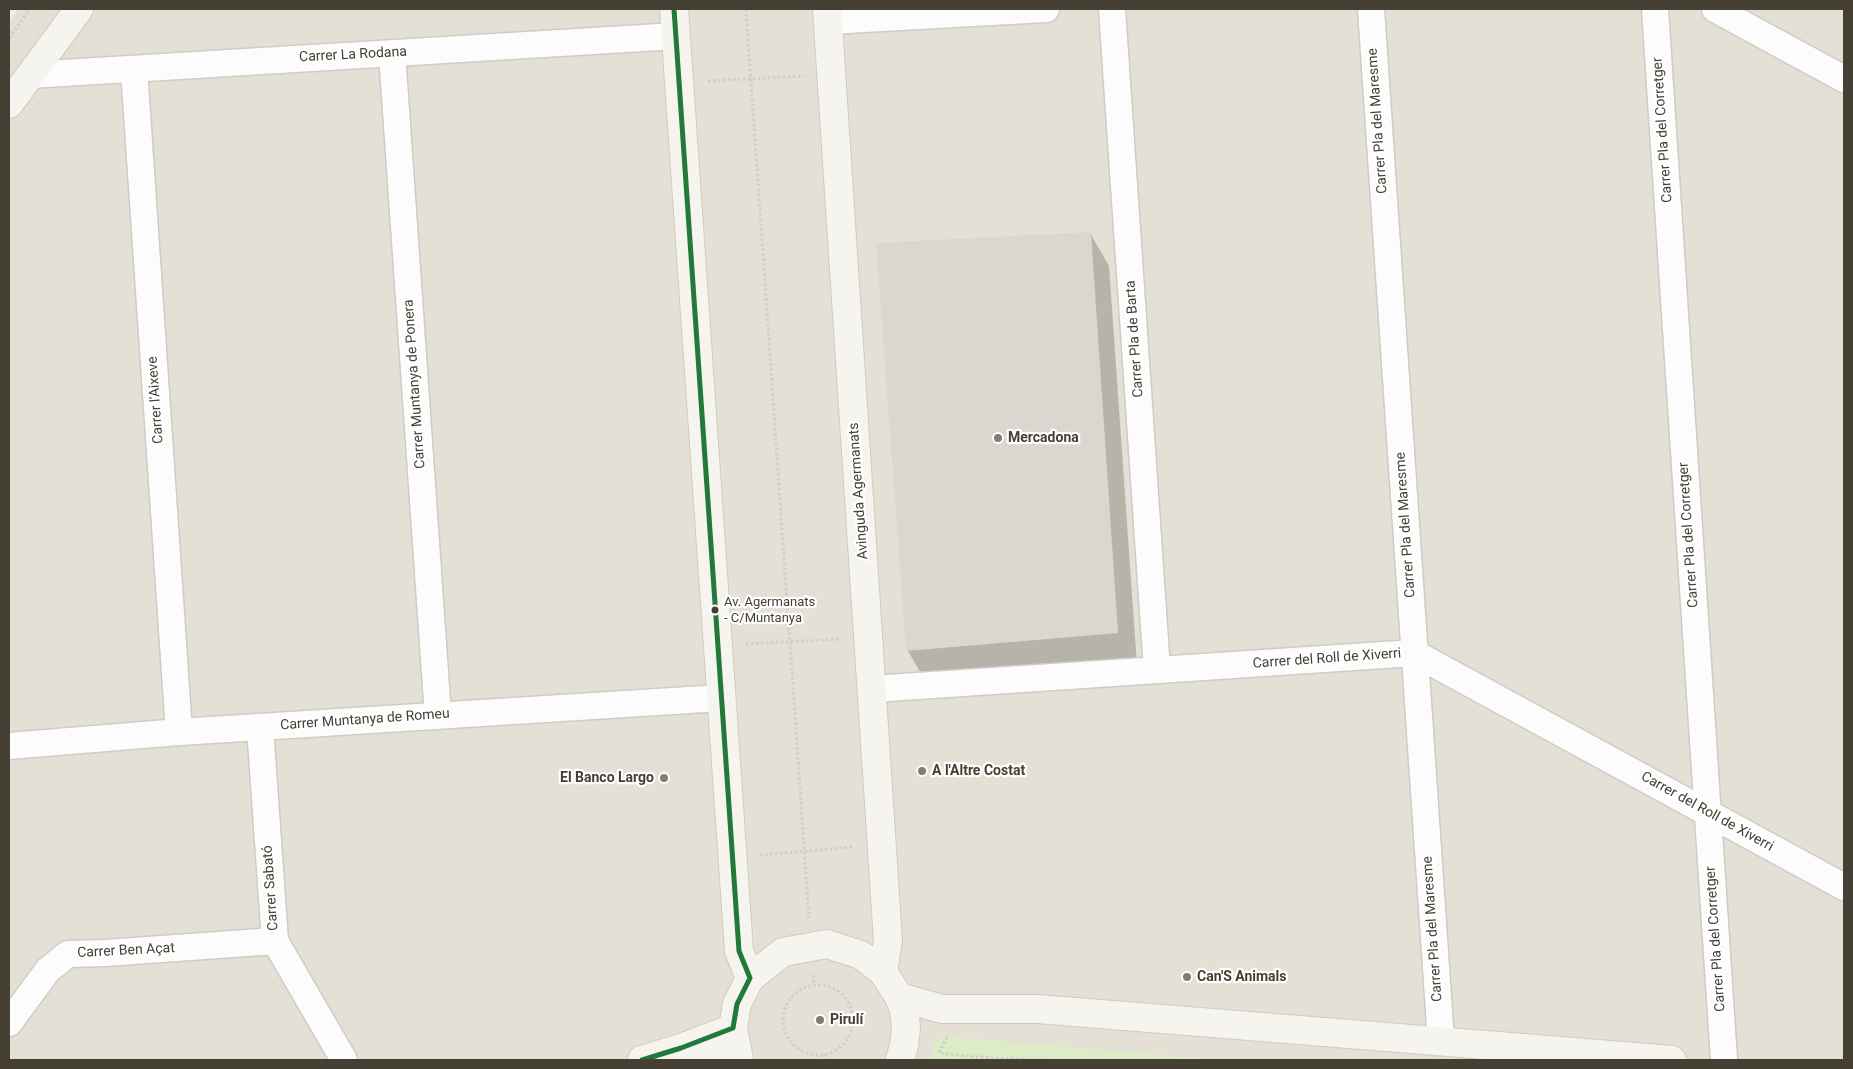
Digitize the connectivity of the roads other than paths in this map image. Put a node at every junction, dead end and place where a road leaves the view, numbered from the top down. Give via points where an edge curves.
1 (79, 9) edge
2 (674, 9) edge
3 (1046, 9) edge
4 (1112, 9) edge
5 (1371, 9) edge
6 (1655, 9) edge
7 (1715, 9) edge
8 (828, 15) edge
9 (676, 36) junction
10 (392, 53) junction
11 (134, 69) junction
12 (30, 75) junction
13 (1844, 79) edge
14 (9, 104) edge
15 (1414, 653) junction
16 (1157, 670) junction
17 (872, 689) junction
18 (721, 698) junction
19 (438, 716) junction
20 (260, 727) junction
21 (179, 732) junction
22 (9, 746) edge
23 (1708, 813) junction
24 (1844, 887) edge
25 (275, 941) junction
26 (883, 972) junction
27 (750, 978) junction
28 (899, 997) junction
29 (951, 1008) junction
30 (9, 1023) edge
31 (733, 1028) junction
32 (1441, 1040) junction
33 (902, 1047) edge
34 (681, 1048) junction
35 (344, 1060) edge
36 (642, 1060) edge
37 (723, 1060) edge
38 (739, 1060) edge
39 (1672, 1060) edge
40 (1724, 1060) edge

1 - 12 street
2 - 9 street
3 - 8 street
4 - 16 street, Carrer Pla de Barta
5 - 15 street, Carrer Pla del Maresme
6 - 23 street, Carrer Pla del Corretger
7 - 13 street
8 - 17 street, Avinguda Agermanats
9 - 10 street, Carrer La Rodana
9 - 18 street
10 - 11 street, Carrer La Rodana
10 - 19 street, Carrer Muntanya de Ponera
11 - 12 street, Carrer La Rodana
11 - 21 street, Carrer l'Aixeve
12 - 14 street
15 - 16 street, Carrer del Roll de Xiverri
15 - 23 street, Carrer del Roll de Xiverri
15 - 32 street, Carrer Pla del Maresme
16 - 17 street, Carrer del Roll de Xiverri
17 - 26 street, Avinguda Agermanats via 888,941
18 - 19 street, Carrer Muntanya de Romeu
18 - 27 street via 739,951
19 - 20 street, Carrer Muntanya de Romeu
20 - 21 street, Carrer Muntanya de Romeu
20 - 25 street, Carrer Sabató
21 - 22 street, Carrer Muntanya de Romeu
23 - 24 street, Carrer del Roll de Xiverri
23 - 40 street, Carrer Pla del Corretger
25 - 30 street, Carrer Ben Açat via 68,954 48,970
25 - 35 street, Carrer Sabató
26 - 27 street via 862,955 827,944 783,952
26 - 28 street
27 - 31 street via 737,1004
28 - 29 street
28 - 33 street via 906,1027
29 - 32 street via 1038,1009
29 - 33 street
31 - 34 street
31 - 38 street
32 - 39 street
34 - 36 street
34 - 37 street

